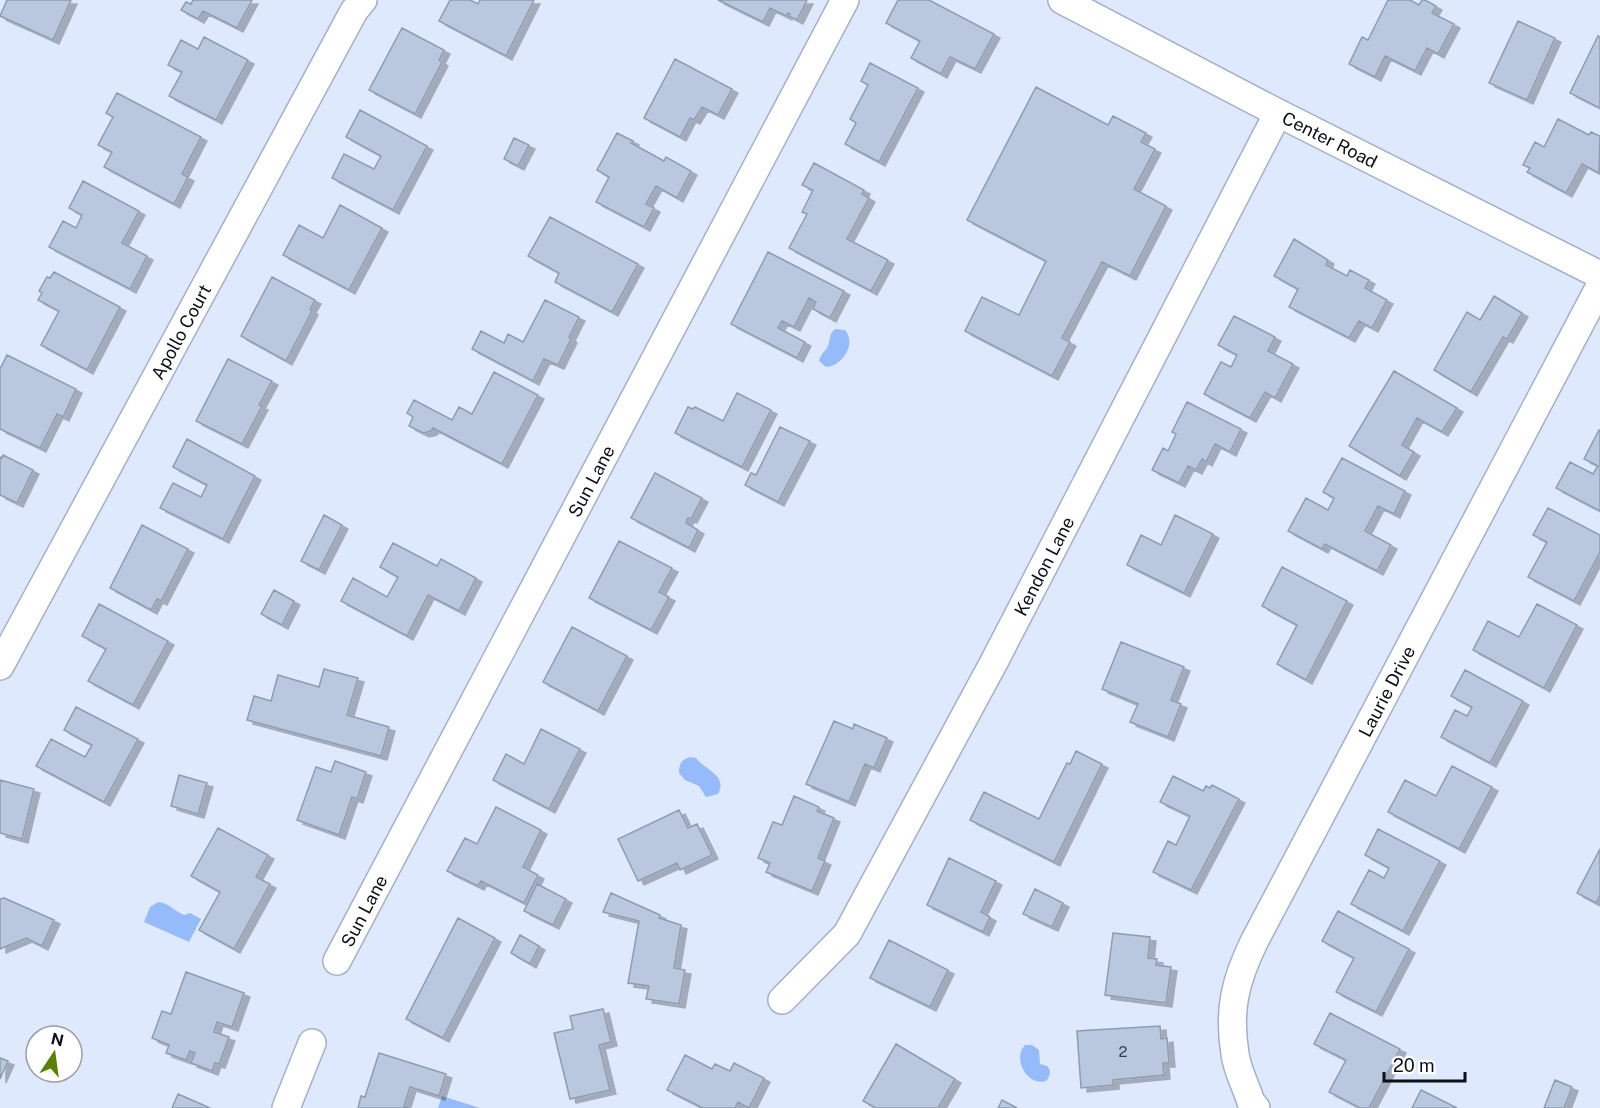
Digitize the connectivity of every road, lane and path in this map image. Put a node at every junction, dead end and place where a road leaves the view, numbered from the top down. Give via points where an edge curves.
1 (363, 0) edge
2 (845, 0) edge
3 (1062, 0) edge
4 (1278, 113) junction
5 (1600, 275) edge
6 (1600, 285) edge
7 (0, 666) edge
8 (337, 961) dead end
9 (782, 1000) dead end
10 (312, 1043) dead end
11 (1249, 1106) edge
12 (286, 1108) edge

1 - 7 street, Apollo Court via 348,21
2 - 8 street, Sun Lane
3 - 4 street, Center Road
4 - 5 street, Center Road
4 - 9 street, Kendon Lane via 994,662 847,934
6 - 11 street, Laurie Drive via 1239,974 1232,1010 1235,1055
10 - 12 street

